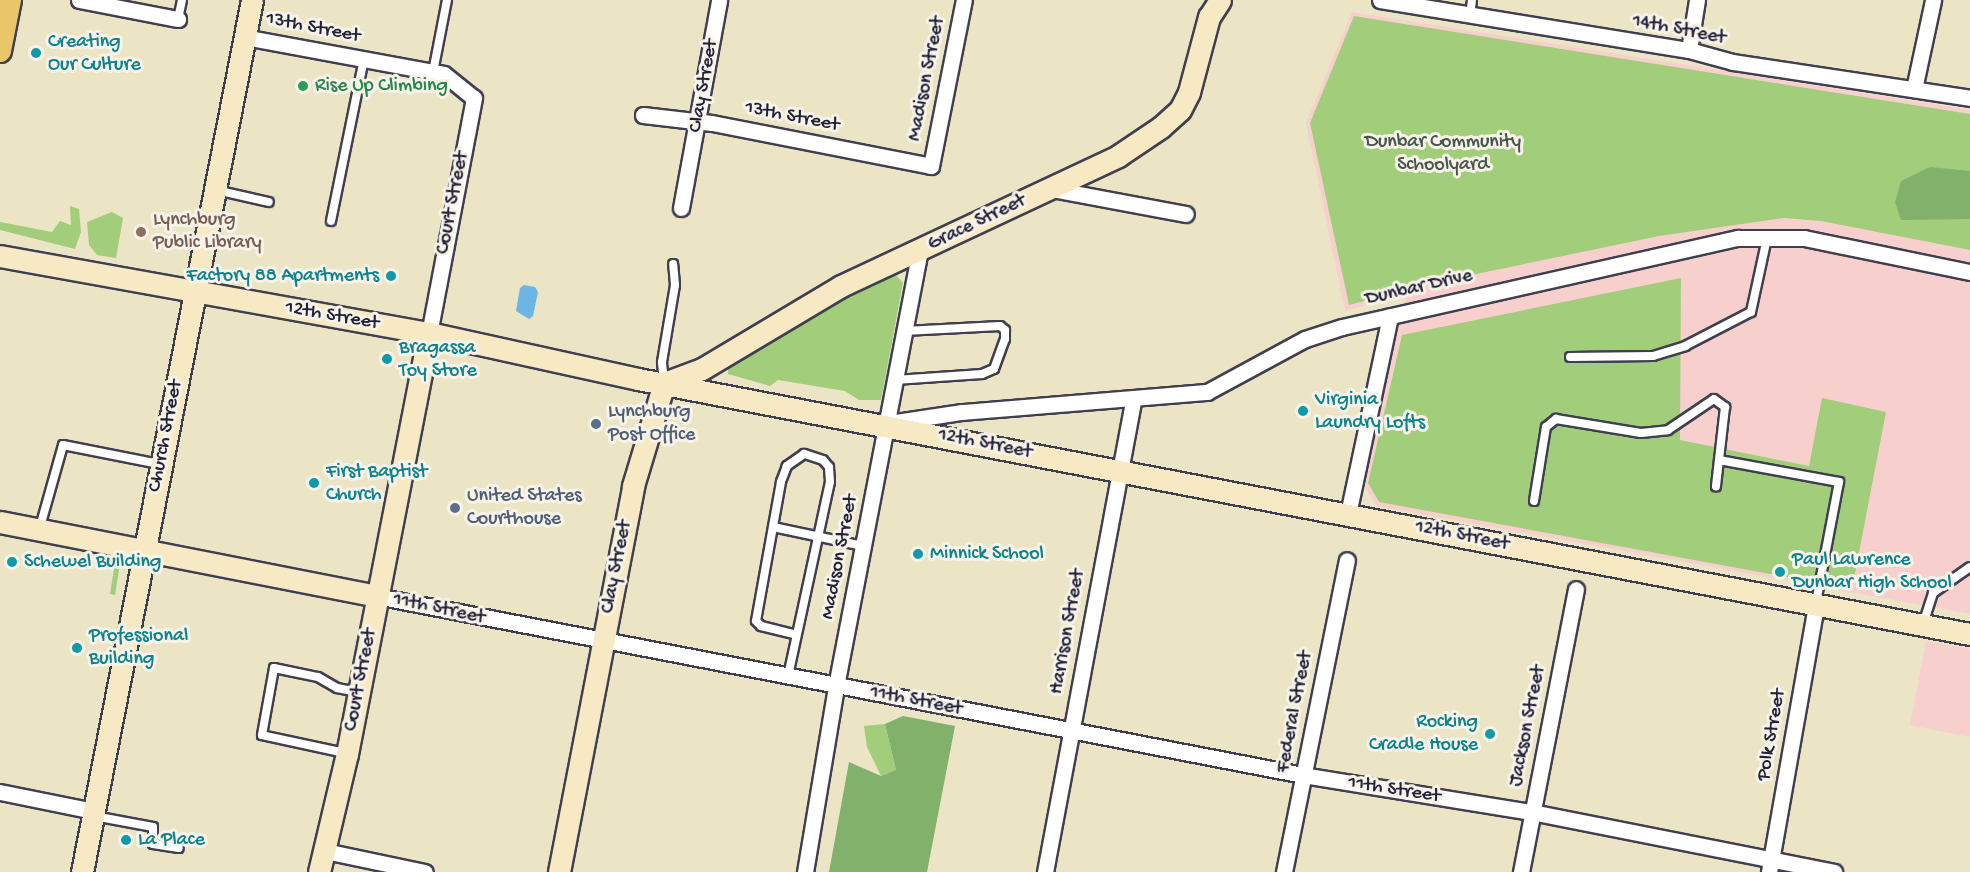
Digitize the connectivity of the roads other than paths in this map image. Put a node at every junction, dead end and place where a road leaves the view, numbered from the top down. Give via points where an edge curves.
1 (10, 0) edge
2 (79, 0) edge
3 (183, 0) edge
4 (252, 0) edge
5 (447, 0) edge
6 (719, 0) edge
7 (964, 0) edge
8 (1220, 0) edge
9 (1380, 0) edge
10 (1472, 0) edge
11 (1697, 0) edge
12 (1933, 0) edge
13 (1470, 16) junction
14 (178, 19) joint
15 (244, 37) junction
16 (1689, 50) junction
17 (0, 51) edge
18 (364, 59) junction
19 (433, 72) junction
20 (1914, 89) junction
21 (474, 98) joint
22 (1970, 98) edge
23 (643, 115) dead end
24 (697, 123) junction
25 (931, 166) joint
26 (1052, 189) junction
27 (214, 190) junction
28 (269, 201) dead end
29 (681, 208) dead end
30 (1186, 214) dead end
31 (331, 221) dead end
32 (1767, 238) junction
33 (920, 251) junction
34 (0, 256) edge
35 (673, 264) dead end
36 (1970, 272) edge
37 (195, 291) junction
38 (1390, 316) junction
39 (904, 331) junction
40 (429, 333) junction
41 (1570, 357) dead end
42 (895, 380) junction
43 (664, 383) junction
44 (1133, 400) junction
45 (886, 424) junction
46 (1719, 460) junction
47 (160, 464) junction
48 (1119, 471) junction
49 (1716, 486) dead end
50 (1534, 501) dead end
51 (1348, 514) junction
52 (0, 522) edge
53 (773, 527) junction
54 (40, 530) junction
55 (818, 537) junction
56 (863, 546) junction
57 (144, 550) junction
58 (1347, 560) dead end
59 (1970, 567) edge
60 (1576, 589) dead end
61 (376, 596) junction
62 (1816, 606) junction
63 (1923, 625) junction
64 (1970, 634) edge
65 (796, 635) junction
66 (602, 642) junction
67 (788, 676) junction
68 (836, 686) junction
69 (358, 692) junction
70 (1071, 731) junction
71 (347, 754) junction
72 (1303, 775) junction
73 (0, 792) edge
74 (1532, 812) junction
75 (93, 814) junction
76 (179, 849) dead end
77 (325, 851) junction
78 (1770, 865) edge
79 (82, 872) edge
80 (319, 872) edge
81 (425, 872) edge
82 (559, 872) edge
83 (805, 872) edge
84 (1045, 872) edge
85 (1284, 872) edge
86 (1521, 872) edge
87 (1834, 872) edge

1 - 17 main road
2 - 14 street
3 - 14 lane
4 - 15 main road, Church Street
5 - 19 lane
6 - 24 street, Clay Street
7 - 25 street, Madison Street
8 - 26 main road, Grace Street via 1209,17 1189,92 1180,110 1118,156
9 - 13 street, 14th Street
10 - 13 lane
11 - 16 street
12 - 20 street
13 - 16 street, 14th Street
15 - 18 street, 13th Street
15 - 27 main road, Church Street
16 - 20 street, 14th Street via 1733,62
18 - 19 street, 13th Street
18 - 31 lane
19 - 21 street, 13th Street via 444,74
20 - 22 street, 14th Street
21 - 40 street, Court Street
23 - 24 street, 13th Street
24 - 25 street, 13th Street
24 - 29 street, Clay Street
26 - 30 street
26 - 33 main road, Grace Street
27 - 28 lane
27 - 37 main road, Church Street
32 - 36 street, Dunbar Drive via 1804,238
32 - 38 street, Dunbar Drive via 1738,238
32 - 41 lane via 1751,312 1684,346 1653,356
33 - 39 street, Madison Street
33 - 43 main road, Grace Street via 841,286 702,369
34 - 37 main road, 12th Street
35 - 43 lane, Clay Street via 675,285 662,362
37 - 40 main road, 12th Street
37 - 47 main road, Church Street
38 - 44 street, Dunbar Drive via 1305,339 1207,392
38 - 51 street
39 - 42 street, Madison Street
39 - 42 lane via 1000,326 1005,330 1005,339 994,369 982,374
40 - 43 main road, 12th Street
40 - 61 main road, Court Street
42 - 45 street, Madison Street
43 - 45 main road, 12th Street
43 - 66 main road, Clay Street via 633,486
44 - 45 street, Dunbar Drive via 962,412
44 - 48 street, Harrison Street
45 - 48 main road, 12th Street
45 - 56 street, Madison Street
46 - 49 lane
46 - 50 lane via 1725,407 1714,399 1668,430 1641,433 1556,419 1546,427
46 - 62 lane via 1839,482
47 - 54 lane via 63,445
47 - 57 main road, Church Street
48 - 51 main road, 12th Street
48 - 70 street, Harrison Street
51 - 62 main road, 12th Street
52 - 54 main road, 11th Street
53 - 55 lane
53 - 55 lane via 787,466 804,454 823,460 829,467 830,482
53 - 65 lane via 756,621 761,626
54 - 57 main road, 11th Street
55 - 56 lane
55 - 65 lane
56 - 68 street, Madison Street
57 - 61 main road, 11th Street
57 - 75 main road, Church Street
58 - 72 street, Federal Street
59 - 63 lane via 1933,593
60 - 74 street, Jackson Street
61 - 66 street, 11th Street
61 - 69 main road, Court Street
62 - 63 main road, 12th Street
62 - 78 street, Polk Street
63 - 64 main road, 12th Street
65 - 67 lane
66 - 67 street, 11th Street
66 - 82 main road, Clay Street
67 - 68 street, 11th Street
68 - 70 street, 11th Street
68 - 83 street, Madison Street
69 - 71 main road, Court Street
69 - 71 lane via 274,669 262,735
70 - 72 street, 11th Street
70 - 84 street, Harrison Street
71 - 77 main road, Court Street
72 - 74 street, 11th Street
72 - 85 street, Federal Street
73 - 75 street
74 - 78 street, 11th Street
74 - 86 street, Jackson Street
75 - 76 lane via 153,827 153,844
75 - 79 main road, Church Street
77 - 80 main road, Court Street
77 - 81 street
78 - 87 street, 11th Street

